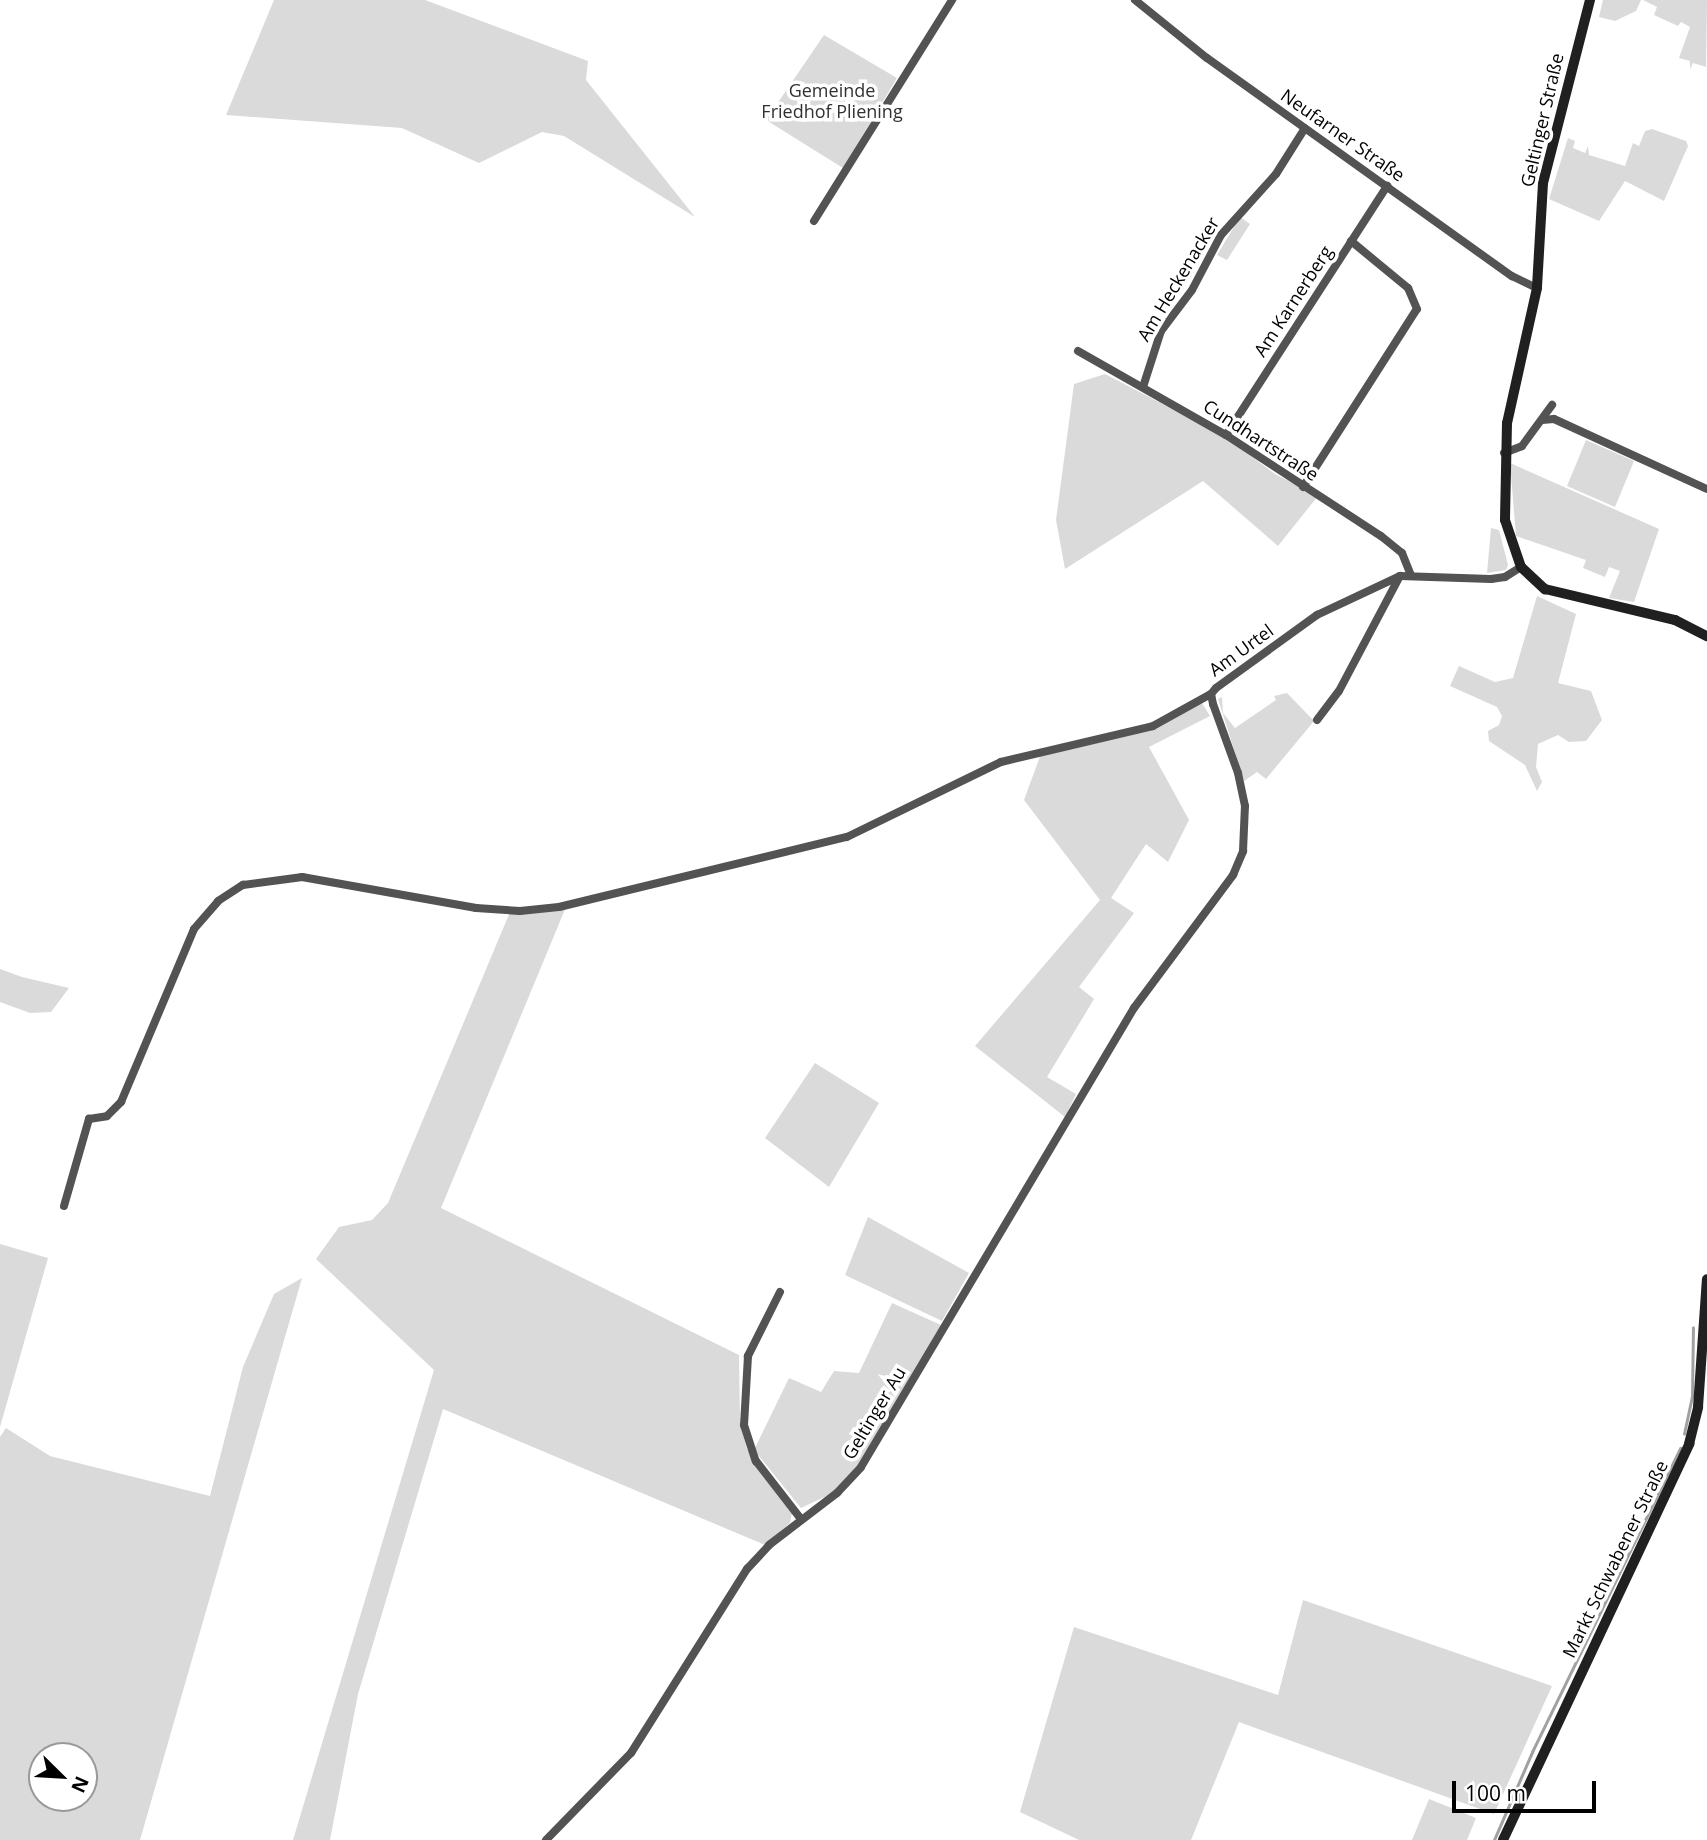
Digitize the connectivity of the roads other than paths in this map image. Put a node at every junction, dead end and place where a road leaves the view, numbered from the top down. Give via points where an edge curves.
1 (952, 0) edge
2 (1135, 0) edge
3 (1590, 0) edge
4 (1305, 128) junction
5 (1388, 186) junction
6 (814, 221) dead end
7 (1351, 241) junction
8 (1537, 288) junction
9 (1078, 351) dead end
10 (1143, 387) junction
11 (1552, 405) dead end
12 (1542, 419) junction
13 (1226, 435) junction
14 (1504, 453) junction
15 (1303, 487) junction
16 (1707, 489) edge
17 (1521, 567) junction
18 (1405, 574) junction
19 (1707, 636) edge
20 (1211, 694) junction
21 (1317, 720) dead end
22 (1147, 989) joint
23 (64, 1206) dead end
24 (1707, 1279) edge
25 (779, 1292) dead end
26 (801, 1519) junction
27 (546, 1840) edge
28 (1503, 1840) edge

1 - 6 street
2 - 4 street, Neufarner Straße
3 - 8 main road, Geltinger Straße via 1543,183
4 - 5 street, Neufarner Straße
4 - 10 street, Am Heckenacker via 1276,174 1222,235 1192,290 1161,331
5 - 7 street, Am Karnerberg
5 - 8 street, Neufarner Straße via 1512,276
7 - 13 street, Am Karnerberg
7 - 15 street via 1408,288 1416,309
8 - 14 main road via 1511,396
9 - 10 street, Cundhartstraße
10 - 13 street, Cundhartstraße
11 - 12 street
12 - 14 street via 1517,451
12 - 16 street via 1555,419
13 - 15 street, Cundhartstraße
14 - 17 main road via 1504,520
15 - 18 street, Cundhartstraße via 1402,553
17 - 18 street, Am Urtel via 1491,579
17 - 19 main road via 1553,592 1675,621
18 - 20 street, Am Urtel via 1318,615
18 - 21 street via 1339,691
20 - 22 street, Am Urtel via 1242,788 1243,851 1228,884
20 - 23 street via 1153,726 1001,762 847,837 559,906 520,911 476,908 302,877 267,878 243,885 218,901 194,929 121,1102 107,1116 89,1119
22 - 26 street, Geltinger Au via 994,1237 871,1452 837,1493
24 - 28 main road, Markt Schwabener Straße via 1698,1407 1689,1444
25 - 26 street via 748,1356 744,1425 755,1461
26 - 27 street, Geltinger Au via 756,1558 735,1584 617,1772

